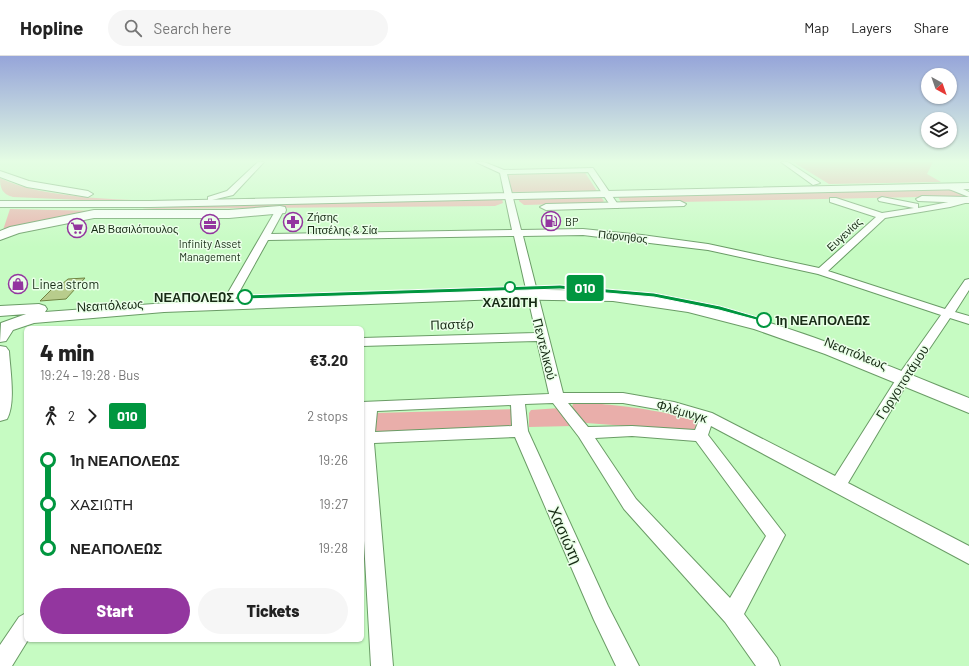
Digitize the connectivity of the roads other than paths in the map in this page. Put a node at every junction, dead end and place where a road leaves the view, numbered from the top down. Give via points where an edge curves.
1 (68, 190) edge
2 (232, 190) edge
3 (507, 190) edge
4 (605, 190) edge
5 (782, 190) edge
6 (608, 194) junction
7 (508, 195) junction
8 (0, 197) edge
9 (211, 199) junction
10 (882, 199) junction
11 (833, 200) junction
12 (969, 200) edge
13 (818, 201) dead end
14 (33, 203) junction
15 (0, 204) edge
16 (694, 204) dead end
17 (283, 205) junction
18 (614, 206) junction
19 (522, 207) junction
20 (442, 208) dead end
21 (499, 208) dead end
22 (924, 208) junction
23 (0, 209) edge
24 (882, 216) junction
25 (517, 233) junction
26 (0, 236) edge
27 (266, 237) junction
28 (821, 272) junction
29 (969, 282) edge
30 (531, 290) junction
31 (230, 300) junction
32 (0, 311) edge
33 (948, 313) junction
34 (969, 320) edge
35 (0, 337) edge
36 (542, 337) junction
37 (364, 342) edge
38 (0, 351) edge
39 (905, 376) junction
40 (557, 398) junction
41 (969, 398) edge
42 (518, 400) junction
43 (366, 406) edge
44 (969, 406) edge
45 (0, 414) edge
46 (707, 417) junction
47 (520, 431) junction
48 (584, 433) junction
49 (700, 436) junction
50 (364, 438) edge
51 (838, 485) junction
52 (969, 555) edge
53 (732, 615) junction
54 (24, 627) edge
55 (0, 665) edge
56 (382, 666) edge
57 (628, 666) edge
58 (769, 666) edge

1 - 9 main road via 153,199
2 - 9 street
3 - 7 street, Πεντελικού
4 - 6 street
5 - 6 main road
6 - 7 main road
6 - 18 street
7 - 17 main road
7 - 19 street, Πεντελικού
8 - 14 main road via 15,202
9 - 17 main road via 260,198
10 - 11 main road
10 - 12 main road
10 - 22 street
11 - 13 main road
11 - 24 street, Ευγενίας
12 - 22 street
14 - 15 main road
14 - 17 main road
16 - 18 main road
17 - 20 main road
17 - 23 main road
17 - 26 main road via 229,214 94,214 15,230
17 - 27 street
18 - 19 main road
19 - 21 main road
19 - 25 street, Πεντελικού
22 - 24 street
24 - 28 street, Ευγενίας
25 - 27 street, Πάρνηθος
25 - 28 street, Πάρνηθος via 583,232 642,238 708,247
25 - 30 street, Πεντελικού
27 - 31 street
28 - 33 street, Πάρνηθος
29 - 33 street, Γοργοποτάμου
30 - 31 main road, Νεαπόλεως
30 - 36 street, Πεντελικού
30 - 39 main road, Νεαπόλεως via 619,297 717,313 786,333
31 - 32 main road, Νεαπόλεως
31 - 35 main road, Νεαπόλεως via 43,317 19,322 4,330
33 - 34 street, Πάρνηθος
33 - 39 street, Γοργοποτάμου
36 - 37 street, Παστέρ
36 - 40 street, Πεντελικού
38 - 45 main road
39 - 41 main road, Νεαπόλεως
39 - 44 main road, Νεαπόλεως
39 - 51 street, Γοργοποτάμου
40 - 42 street, Φλέμινγκ
40 - 46 street, Φλέμινγκ via 623,398 674,407
40 - 48 street
42 - 43 street, Φλέμινγκ
42 - 47 street, Χασιώτη
43 - 50 street
46 - 49 street
46 - 51 street, Φλέμινγκ
47 - 50 street
47 - 57 street, Χασιώτη via 601,613
48 - 49 street via 632,431
48 - 53 street via 630,504
49 - 53 street via 776,536
50 - 56 street
51 - 52 street, Φλέμινγκ
53 - 58 street
54 - 55 street

